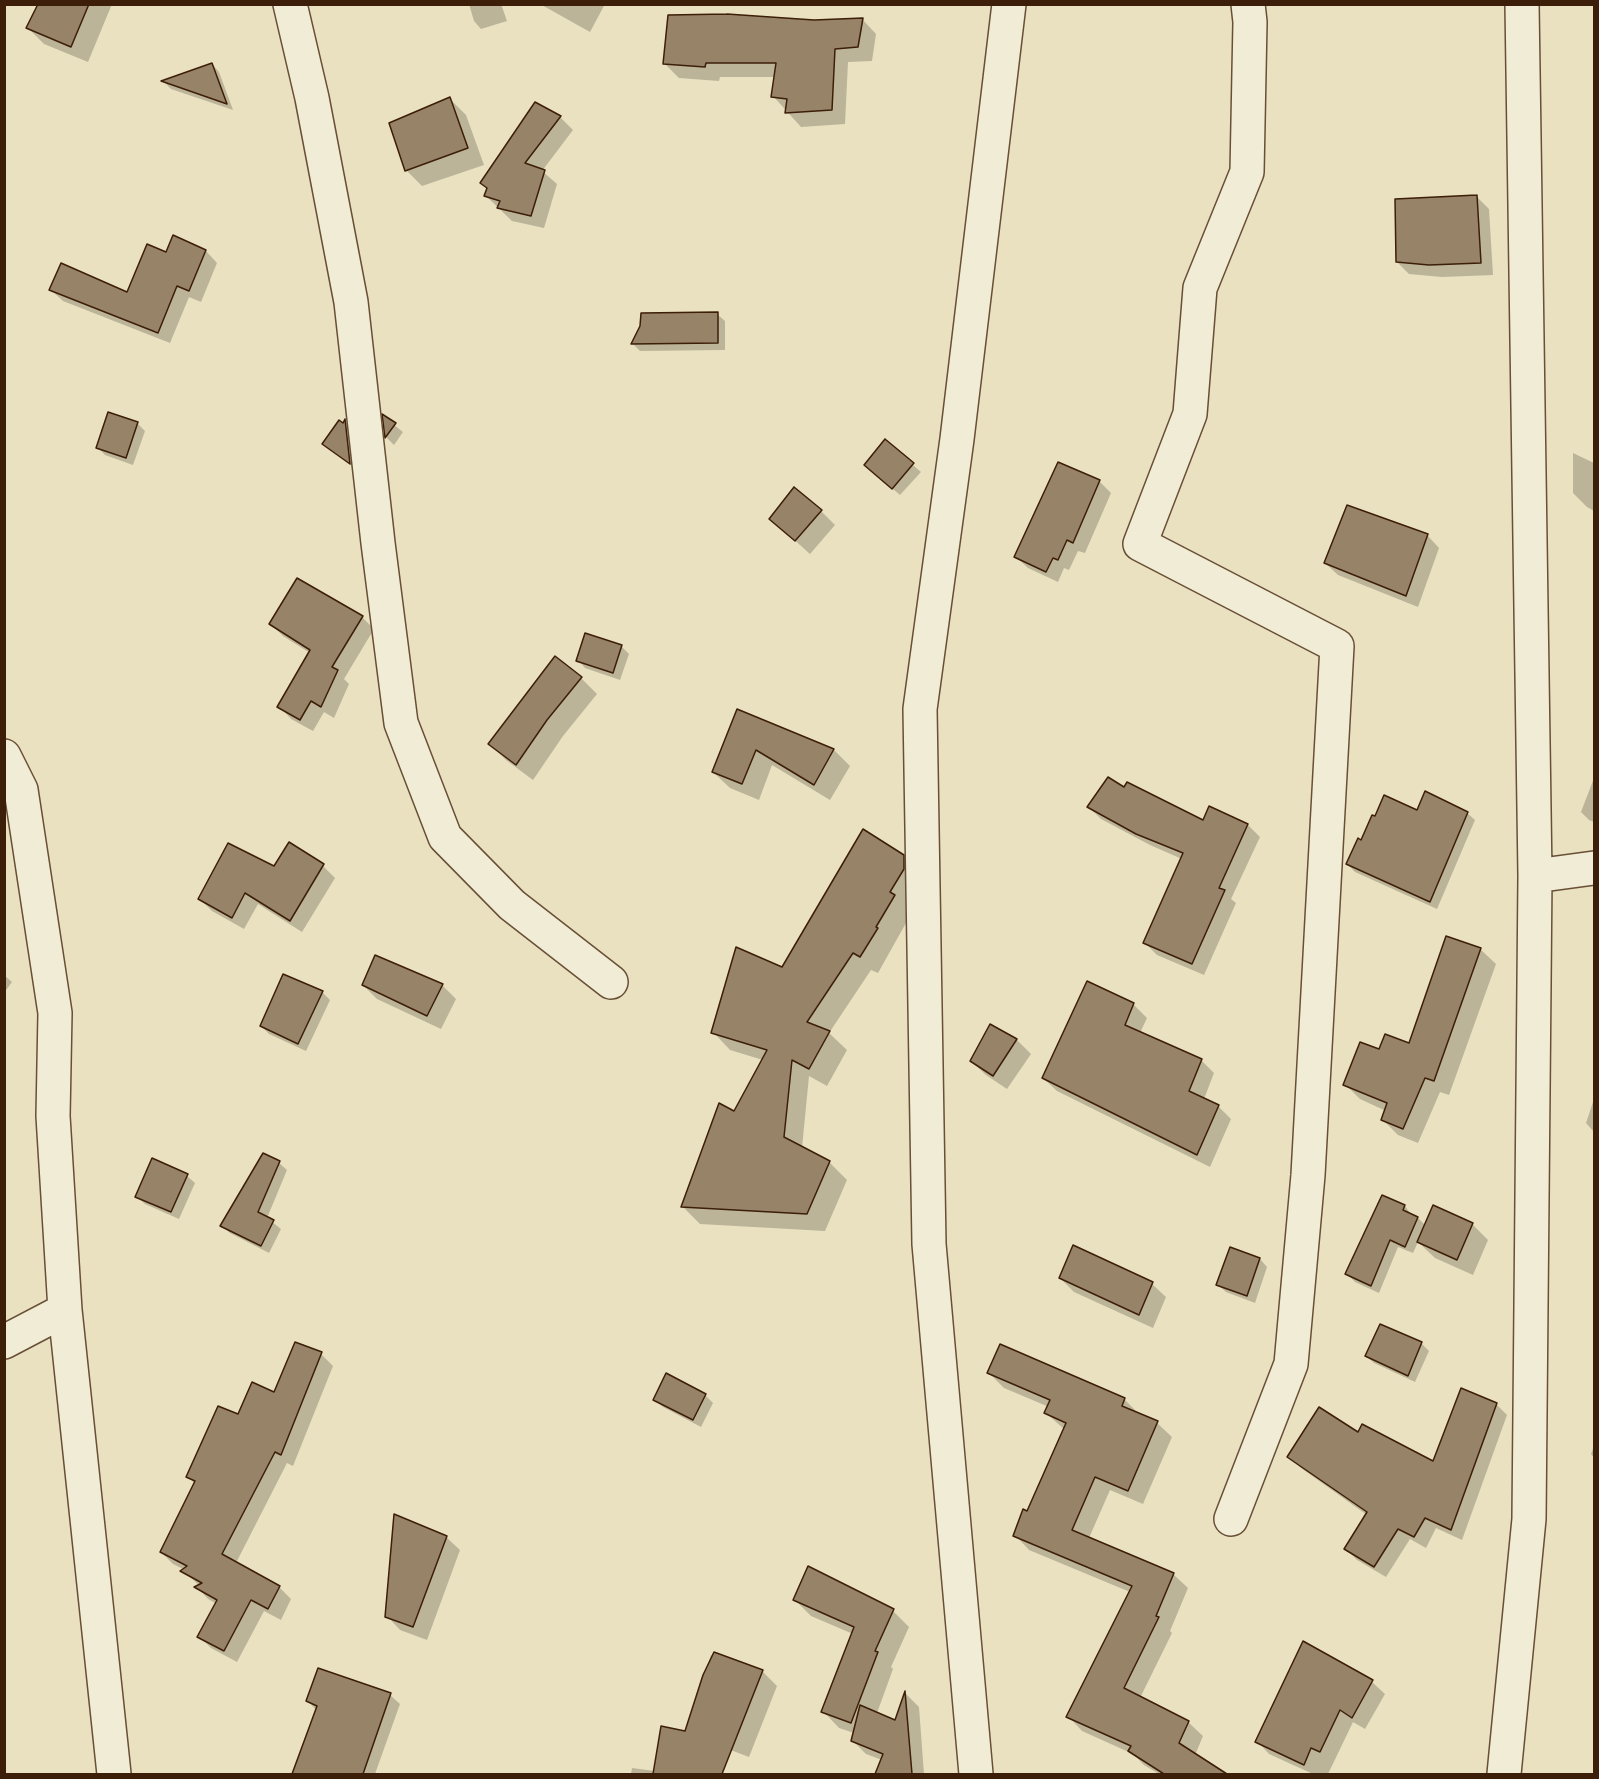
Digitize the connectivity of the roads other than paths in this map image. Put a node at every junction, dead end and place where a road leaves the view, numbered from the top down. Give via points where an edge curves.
1 (290, 4) edge
2 (1009, 4) edge
3 (1248, 4) edge
4 (1522, 4) edge
5 (4, 756) edge
6 (1594, 868) edge
7 (1535, 876) junction
8 (611, 982) dead end
9 (65, 1310) junction
10 (4, 1342) edge
11 (1231, 1519) dead end
12 (114, 1774) edge
13 (975, 1774) edge
14 (1504, 1774) edge

1 - 8 street via 351,302 401,723 445,837 512,906
2 - 13 street via 920,709 929,1244
3 - 11 street via 1247,172 1200,288 1190,414 1140,544 1337,645 1309,1164 1291,1364
4 - 7 street
5 - 9 street via 21,790 56,1013 53,1116
6 - 7 street
7 - 14 street via 1529,1519
9 - 10 street
9 - 12 street

